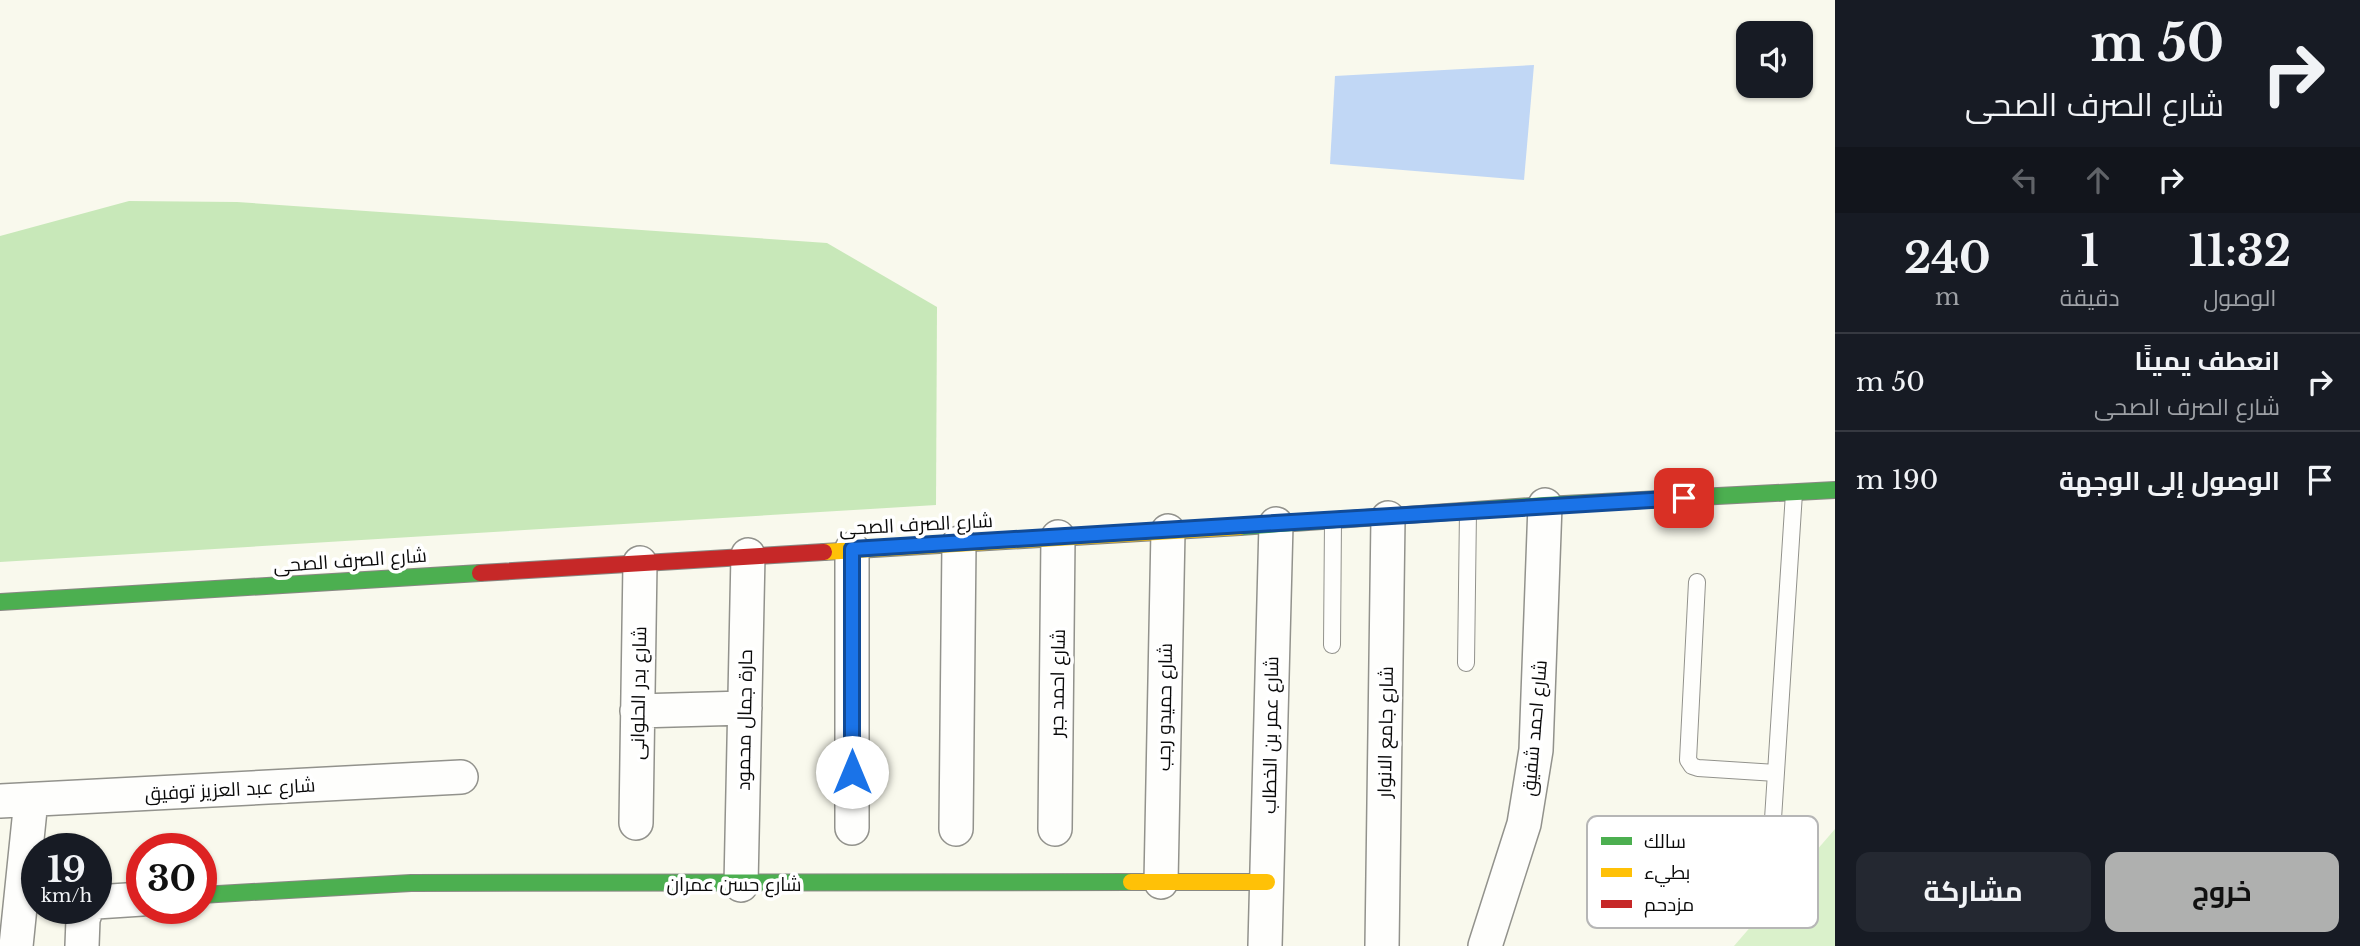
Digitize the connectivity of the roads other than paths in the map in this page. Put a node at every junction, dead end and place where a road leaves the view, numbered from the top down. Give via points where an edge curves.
1 (1835, 490) edge
2 (1794, 492) junction
3 (1545, 505) junction
4 (1468, 511) junction
5 (1388, 518) junction
6 (1333, 521) junction
7 (1276, 524) junction
8 (1168, 531) junction
9 (1058, 537) junction
10 (959, 543) junction
11 (852, 549) junction
12 (748, 555) junction
13 (640, 563) junction
14 (1697, 582) dead end
15 (0, 602) edge
16 (1332, 645) dead end
17 (1466, 663) dead end
18 (745, 708) junction
19 (637, 711) junction
20 (1776, 773) junction
21 (461, 777) dead end
22 (16, 801) edge
23 (1773, 816) edge
24 (636, 823) dead end
25 (852, 828) dead end
26 (956, 829) dead end
27 (1055, 829) dead end
28 (1266, 882) junction
29 (1161, 883) junction
30 (741, 884) junction
31 (217, 894) edge
32 (83, 924) edge
33 (16, 946) edge
34 (82, 946) edge
35 (1265, 946) edge
36 (1382, 946) edge
37 (1485, 946) edge

1 - 2 street, شارع الصرف الصحى
2 - 3 street, شارع الصرف الصحى
2 - 20 lane
3 - 4 street, شارع الصرف الصحى
3 - 37 street, شارع احمد شفيق via 1536,750 1524,824
4 - 5 street, شارع الصرف الصحى
4 - 17 lane
5 - 6 street, شارع الصرف الصحى
5 - 36 street, شارع جامع الانوار
6 - 7 street, شارع الصرف الصحى
6 - 16 lane
7 - 8 street, شارع الصرف الصحى
7 - 28 street, شارع عمر بن الخطاب
8 - 9 street, شارع الصرف الصحى
8 - 29 street, شارع حميدو رجب
9 - 10 street, شارع الصرف الصحى
9 - 27 street, شارع احمد جبر
10 - 11 street, شارع الصرف الصحى
10 - 26 street
11 - 12 street, شارع الصرف الصحى
11 - 25 street
12 - 13 street, شارع الصرف الصحى
12 - 18 street, حارة جمال محمود
13 - 15 street, شارع الصرف الصحى
13 - 19 street, شارع بدر الحلوانى
14 - 20 lane via 1688,760 1698,768
18 - 19 street
18 - 30 street, حارة جمال محمود
19 - 24 street, شارع بدر الحلوانى
20 - 23 lane
21 - 22 street, شارع عبد العزيز توفيق
22 - 33 street
28 - 29 street, شارع حسن عمران
28 - 35 street, شارع عمر بن الخطاب
29 - 30 street, شارع حسن عمران
30 - 31 street, شارع حسن عمران via 411,883
32 - 34 street

